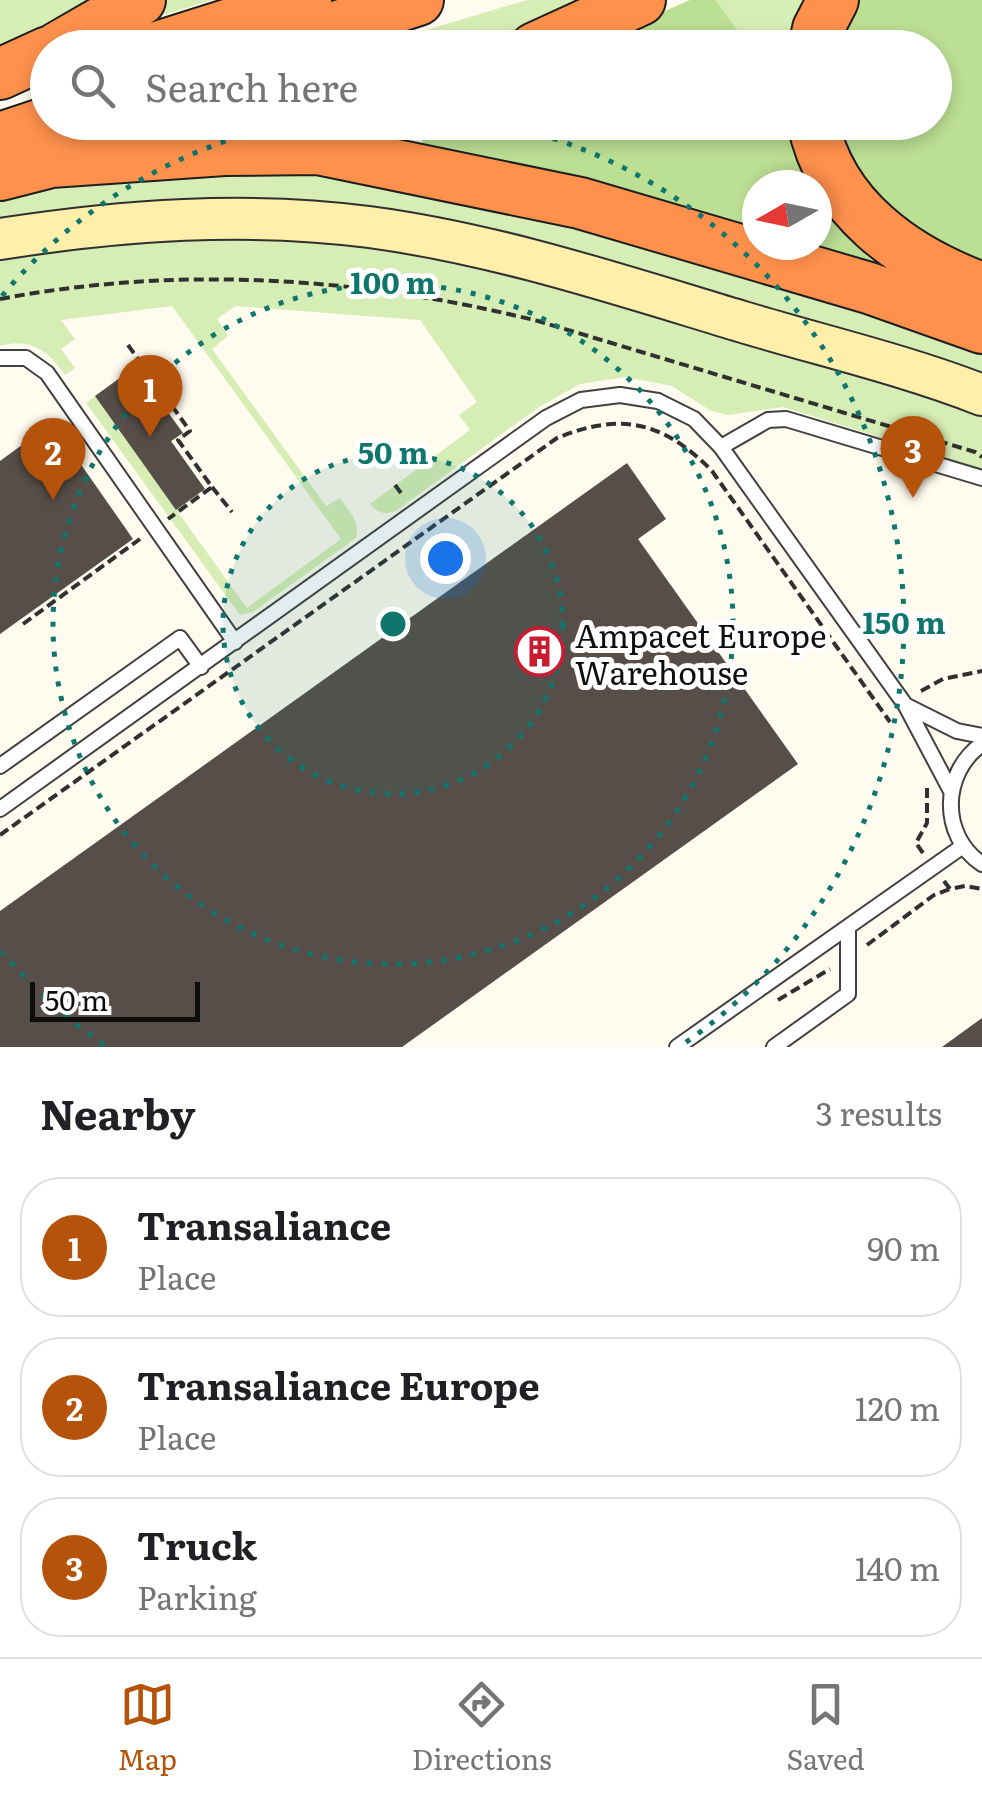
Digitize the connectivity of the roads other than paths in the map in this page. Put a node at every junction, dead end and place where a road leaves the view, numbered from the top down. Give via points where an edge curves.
1 (140, 0) edge
2 (306, 0) edge
3 (418, 0) edge
4 (640, 0) edge
5 (833, 0) edge
6 (88, 30) edge
7 (211, 30) edge
8 (326, 30) edge
9 (574, 30) edge
10 (818, 30) edge
11 (30, 60) edge
12 (0, 74) edge
13 (30, 88) edge
14 (0, 97) edge
15 (30, 128) edge
16 (0, 138) edge
17 (260, 140) edge
18 (816, 140) edge
19 (224, 150) junction
20 (0, 175) edge
21 (0, 238) edge
22 (982, 288) edge
23 (982, 328) edge
24 (0, 358) edge
25 (982, 395) edge
26 (721, 447) junction
27 (982, 478) edge
28 (236, 642) junction
29 (201, 667) junction
30 (906, 706) junction
31 (982, 736) edge
32 (982, 744) edge
33 (0, 766) edge
34 (951, 791) junction
35 (0, 809) edge
36 (963, 846) junction
37 (982, 864) edge
38 (848, 927) junction
39 (677, 1047) edge
40 (774, 1047) edge

1 - 6 highway
2 - 7 highway
3 - 8 highway
4 - 9 highway
5 - 10 highway
11 - 12 highway
13 - 14 highway
15 - 16 highway
17 - 19 highway
18 - 22 highway via 862,215 896,246
19 - 20 highway via 50,162
19 - 23 highway via 318,149 580,204
21 - 25 main road via 213,218 370,227 578,272
24 - 28 lane via 26,358 47,373
26 - 27 lane via 768,420 786,419
26 - 28 lane via 694,419 658,401 620,394 581,400 546,418
26 - 30 lane
28 - 29 lane
29 - 33 lane via 180,638
29 - 35 lane
30 - 31 lane
30 - 34 lane
32 - 34 lane via 959,769
34 - 36 lane via 950,810
36 - 37 lane
36 - 38 lane
38 - 39 lane
38 - 40 lane via 848,994

